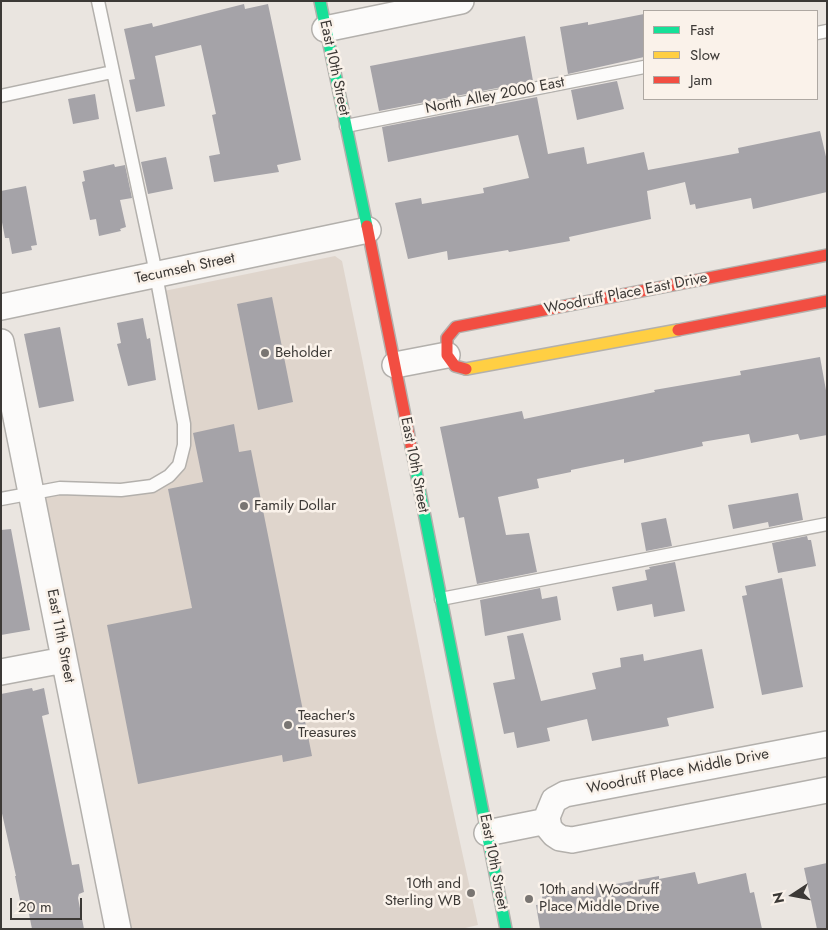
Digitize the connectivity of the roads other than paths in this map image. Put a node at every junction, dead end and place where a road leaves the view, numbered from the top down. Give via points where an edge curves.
1 (98, 1) edge
2 (320, 1) edge
3 (461, 1) edge
4 (325, 28) junction
5 (643, 67) edge
6 (112, 72) junction
7 (1, 96) edge
8 (346, 126) junction
9 (368, 230) junction
10 (827, 255) edge
11 (156, 275) junction
12 (827, 301) edge
13 (1, 307) edge
14 (1, 342) edge
15 (447, 355) junction
16 (395, 365) junction
17 (31, 492) junction
18 (1, 499) edge
19 (827, 524) edge
20 (441, 599) junction
21 (64, 660) junction
22 (1, 672) edge
23 (827, 744) edge
24 (827, 790) edge
25 (547, 822) junction
26 (487, 833) junction
27 (118, 929) edge
28 (506, 929) edge

1 - 6 lane
2 - 4 main road, East 10th Street
3 - 4 street
4 - 8 main road, East 10th Street
5 - 8 lane, North Alley 2000 East
6 - 7 lane
6 - 11 lane
8 - 9 main road, East 10th Street
9 - 11 street, Tecumseh Street
9 - 16 main road, East 10th Street
10 - 15 main road, Woodruff Place East Drive via 456,327 447,338
11 - 13 street, Tecumseh Street
11 - 17 lane via 184,424 184,445 179,465 169,476 152,486 121,490 60,488
12 - 15 main road via 468,370 455,366
14 - 17 street, East 11th Street
15 - 16 street
16 - 20 main road, East 10th Street
17 - 18 lane
17 - 21 street, East 11th Street
19 - 20 lane
20 - 26 main road, East 10th Street
21 - 22 street
21 - 27 street, East 11th Street
23 - 25 street, Woodruff Place Middle Drive via 565,794 554,800 548,810
24 - 25 street via 572,840 554,834
25 - 26 street
26 - 28 main road, East 10th Street

